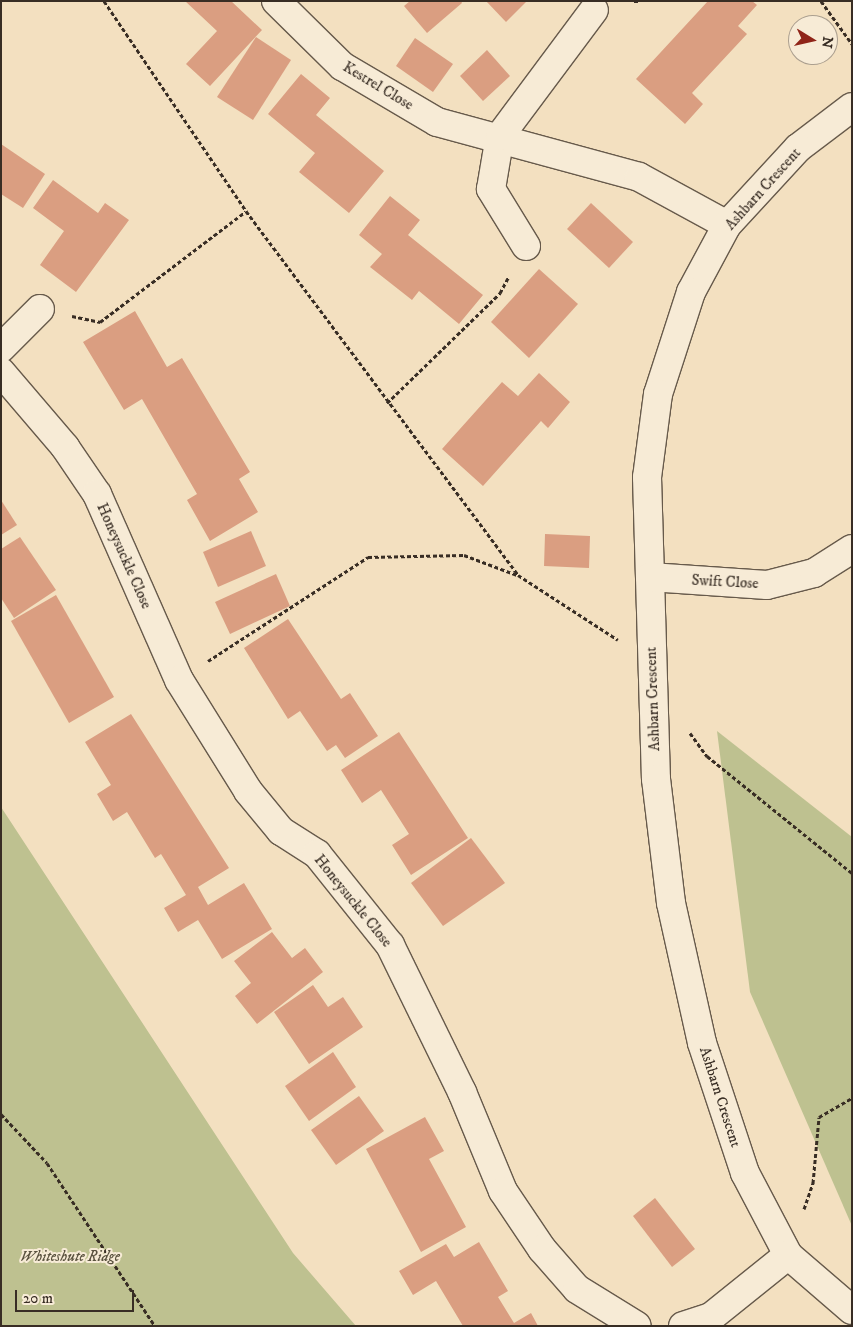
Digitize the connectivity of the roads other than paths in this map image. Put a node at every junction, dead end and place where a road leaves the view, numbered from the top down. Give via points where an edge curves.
1 (276, 1) edge
2 (594, 10) dead end
3 (852, 107) edge
4 (500, 136) junction
5 (727, 225) junction
6 (526, 246) road end
7 (40, 309) road end
8 (1, 348) edge
9 (1, 372) edge
10 (852, 549) edge
11 (650, 578) junction
12 (788, 1255) junction
13 (852, 1310) edge
14 (638, 1326) edge
15 (683, 1326) edge

1 - 4 street, Kestrel Close via 342,66 437,122
2 - 4 street
3 - 5 street, Ashbarn Crescent via 798,148
4 - 5 street, Kestrel Close via 639,177
4 - 6 street via 491,189
5 - 11 street, Ashbarn Crescent via 691,292 658,394 647,476
7 - 8 street
9 - 14 street, Honeysuckle Close via 65,447 96,494 179,680 248,791 281,831 317,854 390,945 462,1092 503,1191 542,1249 577,1289
10 - 11 street, Swift Close via 814,573 766,584
11 - 12 street, Ashbarn Crescent via 656,779 671,903 702,1043 745,1173
12 - 13 street, Ashbarn Crescent
12 - 15 street via 711,1318

